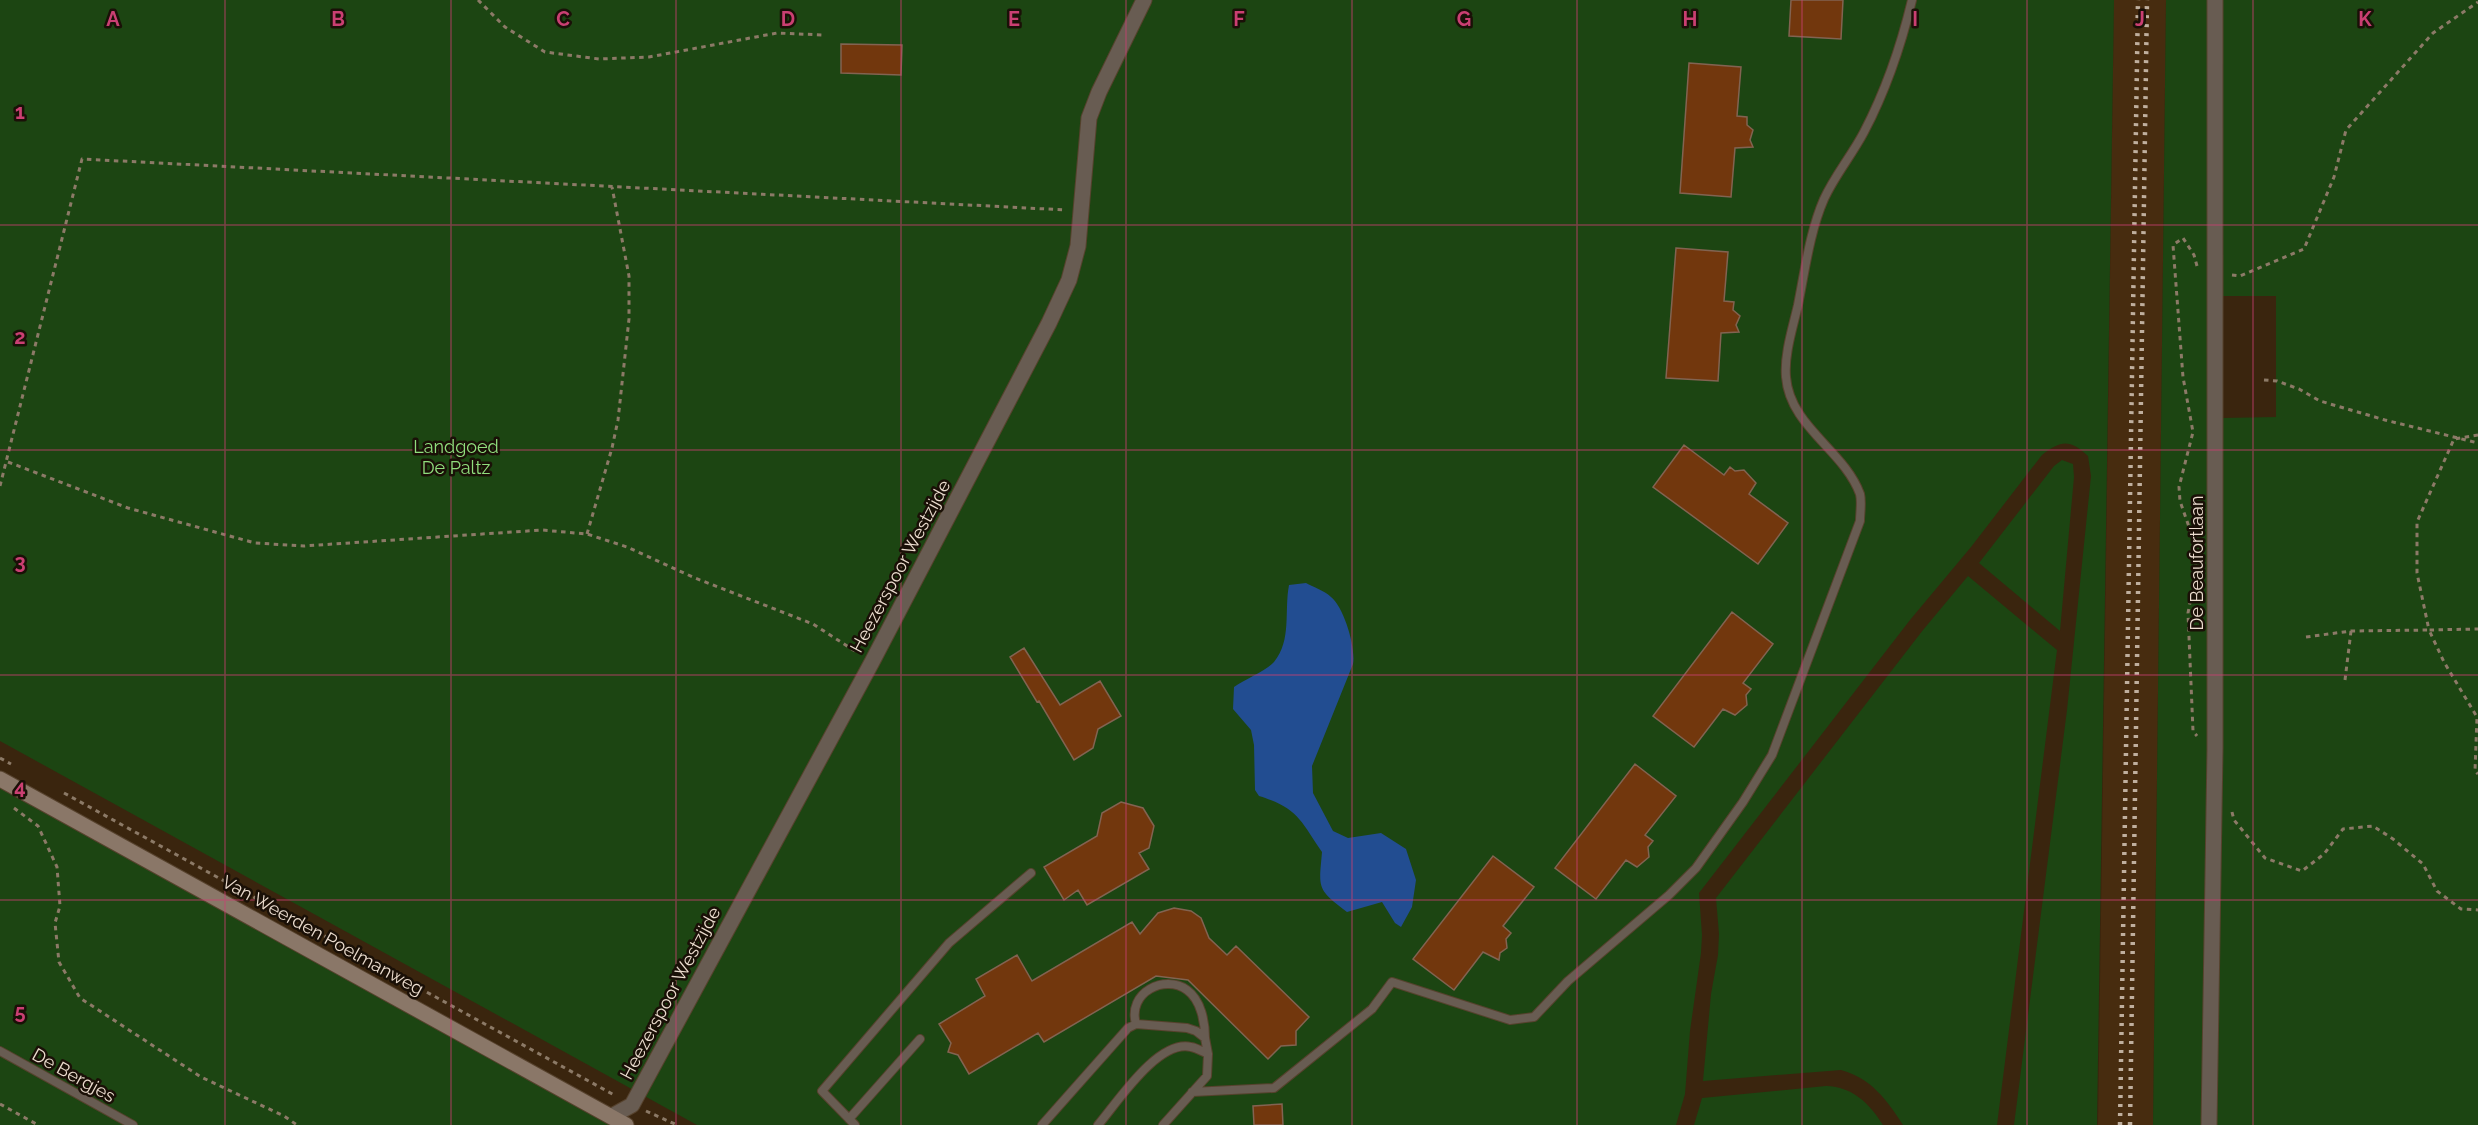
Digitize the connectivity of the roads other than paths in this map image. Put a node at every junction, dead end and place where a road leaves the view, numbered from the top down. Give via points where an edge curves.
1 (1144, 0) edge
2 (1912, 0) edge
3 (2215, 0) edge
4 (0, 779) edge
5 (1031, 873) dead end
6 (1136, 1024) junction
7 (1205, 1038) junction
8 (920, 1039) dead end
9 (0, 1051) edge
10 (1208, 1054) junction
11 (1192, 1092) junction
12 (606, 1120) junction
13 (852, 1122) edge
14 (133, 1125) edge
15 (626, 1125) edge
16 (1042, 1125) edge
17 (1098, 1125) edge
18 (1163, 1125) edge
19 (2209, 1125) edge

1 - 12 street, Heezerspoor Westzijde via 1089,118 1078,246 1064,290 872,662 632,1105
2 - 11 lane via 1886,86 1863,134 1840,168 1815,226 1785,376 1793,404 1805,423 1852,477 1861,497 1860,521 1772,755 1743,802 1696,868 1568,981 1534,1017 1509,1020 1392,982 1372,1009 1274,1088
3 - 19 street, De Beaufortlaan via 2219,409
4 - 12 main road, Van Weerden Poelmanweg
5 - 13 lane via 949,942 822,1091
6 - 7 lane via 1187,1028
6 - 7 lane via 1133,1012 1144,992 1160,986 1177,986 1188,990 1196,1000 1203,1016
6 - 16 lane via 1128,1028
7 - 10 lane
8 - 13 lane
9 - 14 lane, De Bergjes
10 - 11 lane via 1207,1076
10 - 17 lane via 1190,1046 1170,1049 1156,1057
11 - 18 lane
12 - 15 main road, Van Weerden Poelmanweg

